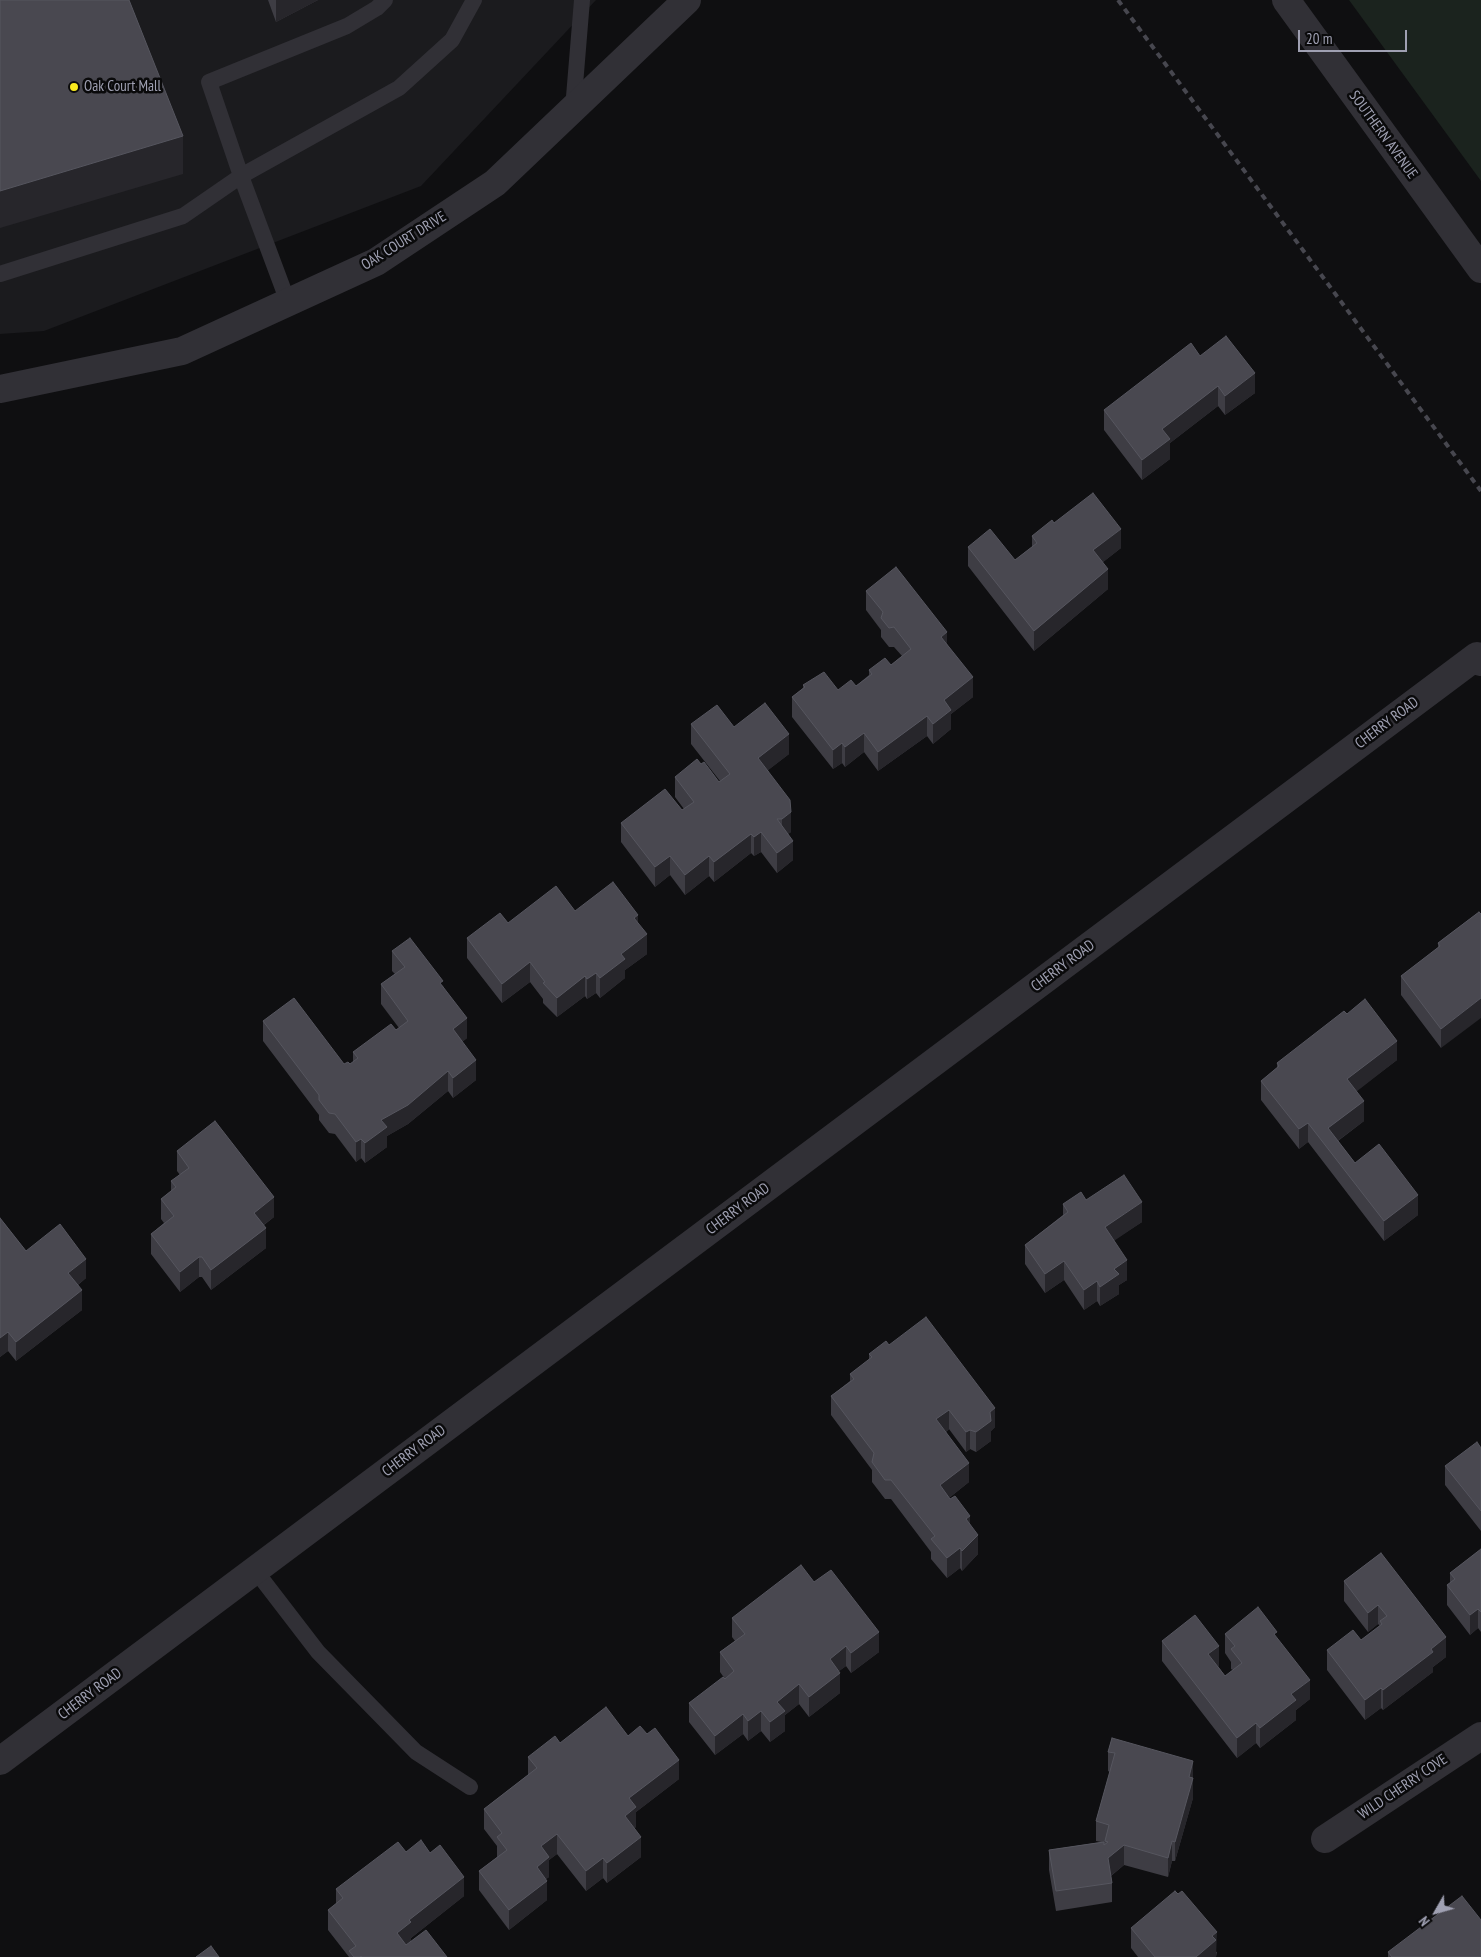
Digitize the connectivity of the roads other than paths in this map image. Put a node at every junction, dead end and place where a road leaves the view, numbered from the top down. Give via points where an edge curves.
1 (385, 0) edge
2 (474, 0) edge
3 (582, 0) edge
4 (687, 0) edge
5 (1286, 0) edge
6 (573, 109) junction
7 (241, 176) junction
8 (1481, 269) edge
9 (0, 274) edge
10 (288, 302) junction
11 (0, 389) edge
12 (1479, 659) edge
13 (255, 1570) junction
14 (1481, 1736) edge
15 (0, 1761) edge
16 (470, 1787) dead end
17 (1325, 1839) dead end

1 - 7 lane via 347,26 209,82
2 - 7 lane via 452,40 399,88
3 - 6 lane
4 - 6 street, OAK COURT DRIVE
5 - 8 street, SOUTHERN AVENUE
6 - 10 street, OAK COURT DRIVE via 495,183 376,262
7 - 9 lane via 183,216
7 - 10 lane
10 - 11 street, OAK COURT DRIVE via 182,351
12 - 13 street, CHERRY ROAD
13 - 15 street, CHERRY ROAD
13 - 16 lane via 318,1652 416,1752
14 - 17 street, WILD CHERRY COVE

